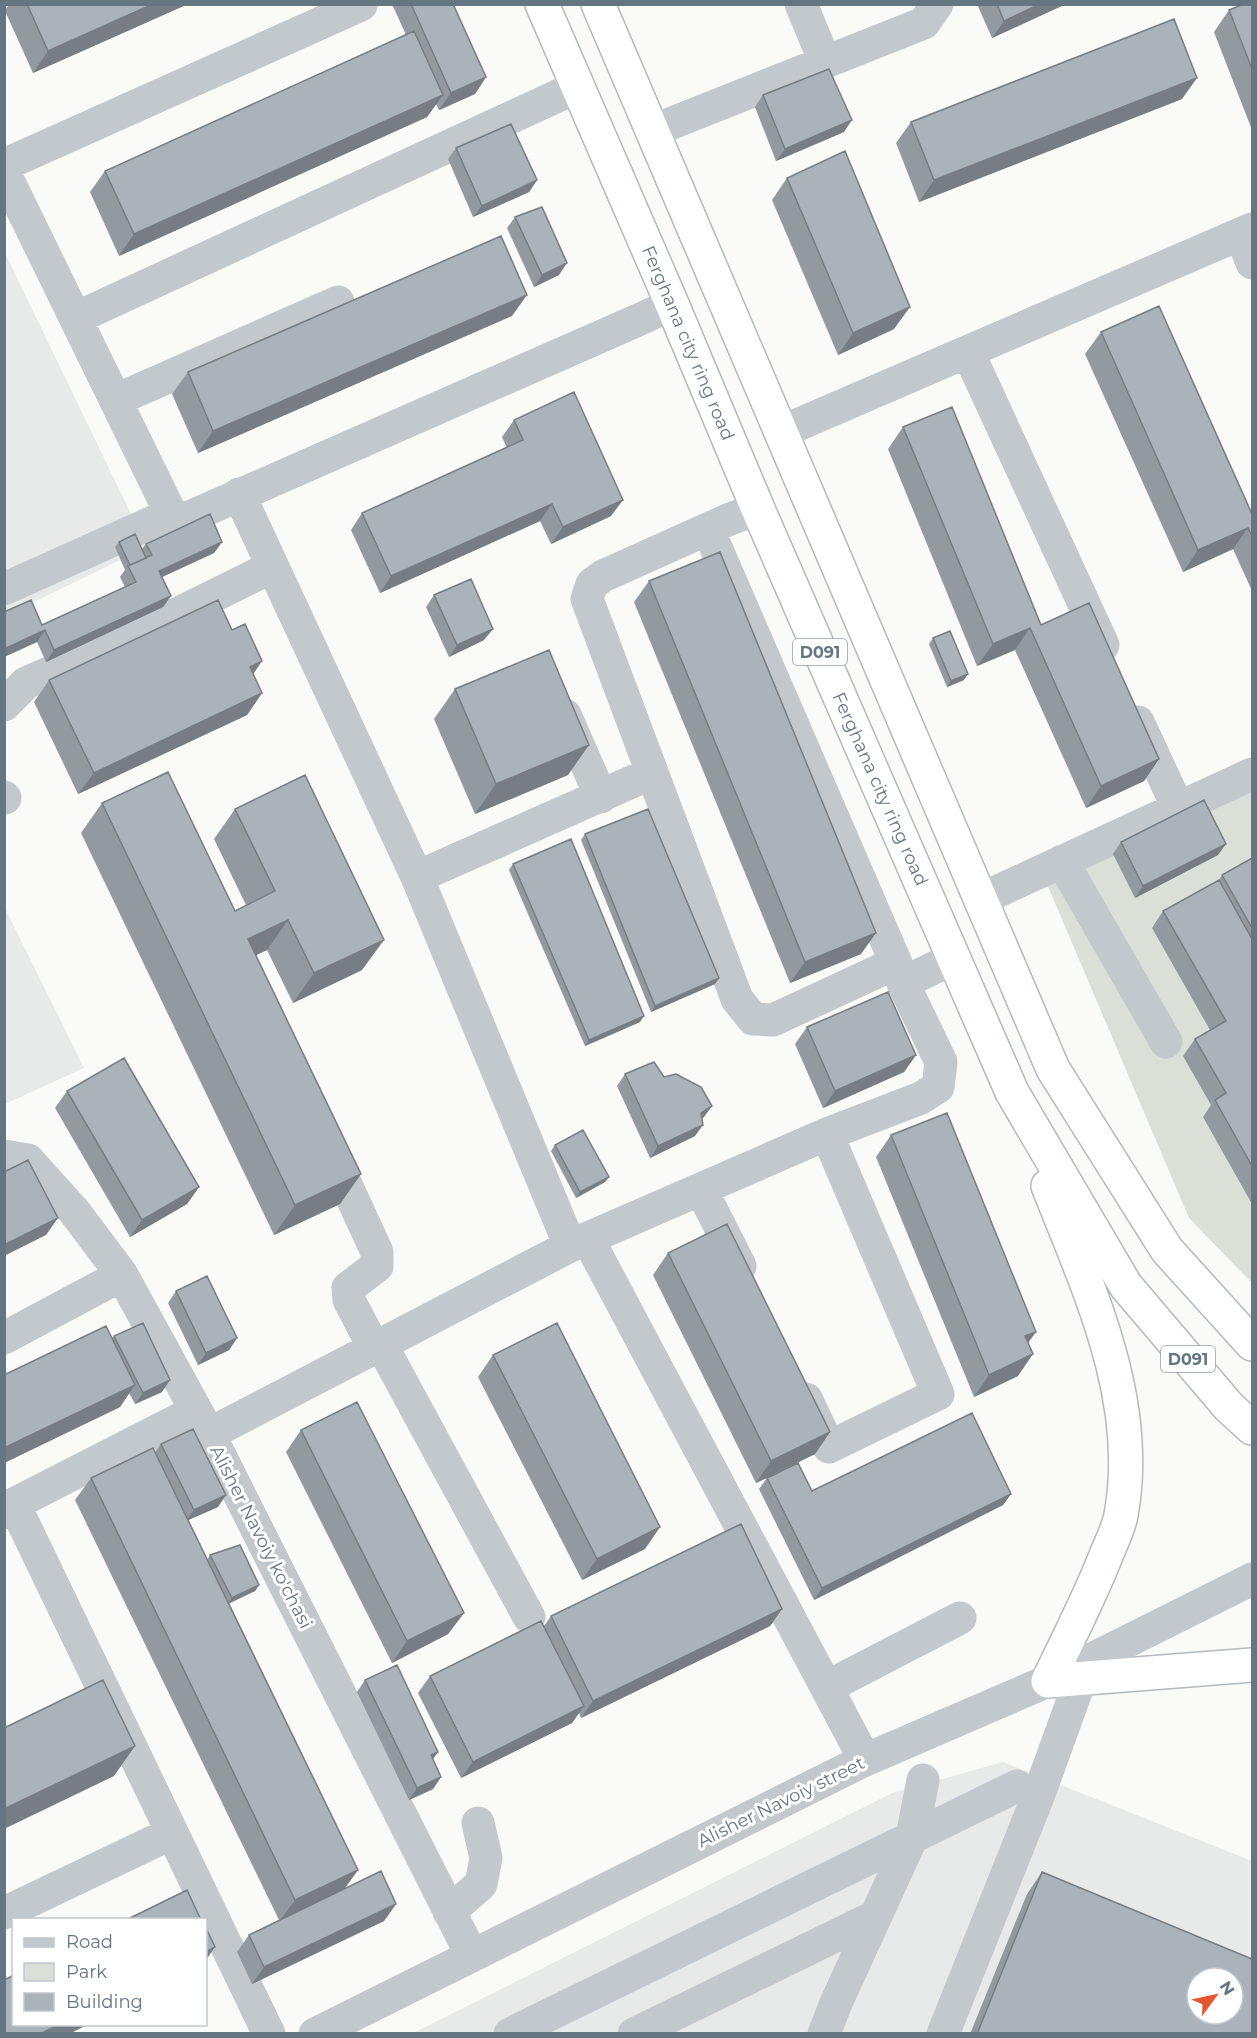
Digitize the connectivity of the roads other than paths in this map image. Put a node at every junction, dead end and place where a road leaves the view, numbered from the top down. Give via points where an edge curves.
1 (542, 4) edge
2 (598, 4) edge
3 (801, 4) edge
4 (937, 4) edge
5 (361, 5) edge
6 (825, 62) junction
7 (577, 87) junction
8 (652, 131) junction
9 (4, 165) edge
10 (4, 172) edge
11 (1249, 242) edge
12 (338, 302) dead end
13 (672, 304) junction
14 (76, 318) junction
15 (968, 352) junction
16 (116, 400) junction
17 (781, 432) junction
18 (239, 494) junction
19 (758, 509) junction
20 (171, 514) junction
21 (708, 529) junction
22 (272, 567) junction
23 (4, 589) edge
24 (1113, 667) edge
25 (553, 688) edge
26 (1128, 699) edge
27 (4, 705) edge
28 (652, 773) junction
29 (1252, 774) edge
30 (601, 797) junction
31 (1178, 808) junction
32 (1062, 861) junction
33 (417, 877) junction
34 (981, 899) junction
35 (954, 958) junction
36 (900, 973) junction
37 (1166, 1042) dead end
38 (1012, 1092) junction
39 (319, 1126) edge
40 (827, 1134) junction
41 (4, 1156) edge
42 (701, 1189) junction
43 (579, 1243) junction
44 (122, 1275) junction
45 (753, 1292) edge
46 (4, 1338) edge
47 (1252, 1344) edge
48 (378, 1346) junction
49 (794, 1375) edge
50 (202, 1423) junction
51 (1252, 1428) edge
52 (9, 1509) edge
53 (1252, 1579) edge
54 (529, 1617) dead end
55 (960, 1618) dead end
56 (1252, 1665) edge
57 (1081, 1678) junction
58 (1048, 1681) junction
59 (827, 1687) junction
60 (865, 1760) junction
61 (923, 1780) dead end
62 (1017, 1786) dead end
63 (478, 1823) dead end
64 (172, 1833) junction
65 (912, 1837) junction
66 (449, 1912) junction
67 (4, 1913) edge
68 (876, 1917) junction
69 (472, 1956) junction
70 (268, 2034) edge
71 (315, 2034) edge
72 (510, 2034) edge
73 (634, 2034) edge
74 (824, 2034) edge
75 (944, 2034) edge

1 - 7 highway, Ferghana city ring road / D091
2 - 8 highway, D091
3 - 6 street
4 - 6 street via 924,23
5 - 9 street
6 - 8 street
7 - 13 highway, Ferghana city ring road / D091
7 - 14 street
8 - 17 highway, D091
10 - 14 street
11 - 15 street
12 - 16 street
13 - 18 street
13 - 19 highway, Ferghana city ring road / D091
14 - 16 street
15 - 17 street
15 - 24 street
16 - 20 street
17 - 34 highway, D091
18 - 20 street via 186,519
18 - 22 street
19 - 21 street
19 - 35 highway, Ferghana city ring road / D091
20 - 23 street
21 - 28 street via 603,576 592,584 586,599
21 - 36 street
22 - 27 street via 26,683
22 - 33 street
25 - 30 street
26 - 31 street
28 - 30 street
28 - 36 street via 737,999 753,1019 773,1020
29 - 31 street
30 - 33 street
31 - 32 street
32 - 34 street
32 - 37 street
33 - 43 street
34 - 47 highway, D091 via 1053,1069 1167,1250
35 - 36 street
35 - 38 highway, Ferghana city ring road / D091
36 - 40 street via 941,1062 938,1087 921,1098
38 - 51 highway, Ferghana city ring road / D091 via 1126,1286 1229,1407
38 - 58 highway via 1102,1322 1118,1386 1127,1456 1121,1516 1096,1581
39 - 48 street via 377,1252 377,1266 348,1287 349,1300
40 - 42 street
40 - 49 street via 938,1394 830,1447
41 - 44 street, Alisher Navoiy ko'chasi via 28,1160 74,1211
42 - 43 street
42 - 45 street
43 - 48 street
43 - 59 street
44 - 46 street
44 - 50 street, Alisher Navoiy ko'chasi
48 - 50 street
48 - 54 street
50 - 52 street
50 - 66 street, Alisher Navoiy ko'chasi
52 - 64 street
53 - 58 street, Alisher Navoiy street
55 - 59 street
56 - 57 highway
57 - 58 highway
57 - 75 street
58 - 60 street, Alisher Navoiy street
59 - 60 street
60 - 69 street, Alisher Navoiy street
61 - 65 street
62 - 65 street
63 - 66 street via 486,1858 481,1884
64 - 67 street
64 - 70 street
65 - 68 street
65 - 72 street
66 - 69 street, Alisher Navoiy ko'chasi
68 - 73 street
68 - 74 street
69 - 71 street, Alisher Navoiy street

